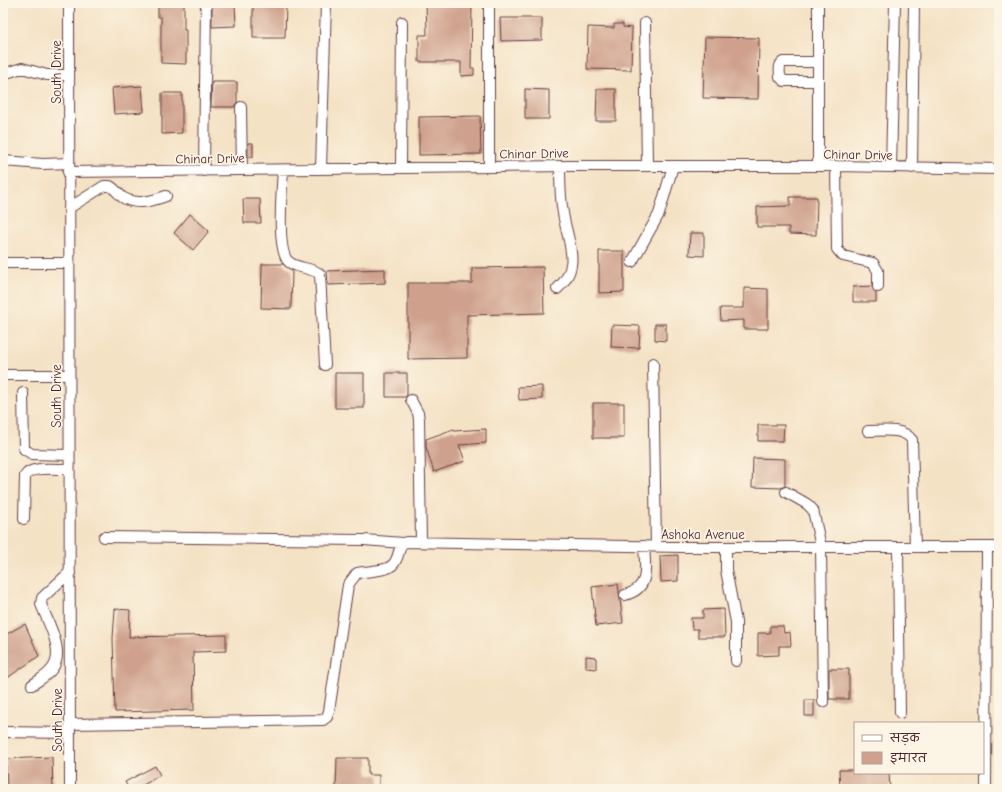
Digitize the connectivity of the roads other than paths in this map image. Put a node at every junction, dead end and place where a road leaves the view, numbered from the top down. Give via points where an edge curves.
1 (69, 3) edge
2 (206, 3) edge
3 (326, 3) edge
4 (489, 3) edge
5 (818, 3) edge
6 (895, 3) edge
7 (914, 3) edge
8 (402, 22) dead end
9 (645, 23) dead end
10 (818, 62) junction
11 (3, 74) edge
12 (69, 75) junction
13 (818, 82) junction
14 (241, 107) dead end
15 (3, 160) edge
16 (560, 166) junction
17 (647, 166) junction
18 (673, 166) junction
19 (818, 166) junction
20 (836, 166) junction
21 (489, 167) junction
22 (891, 167) junction
23 (69, 168) junction
24 (401, 168) junction
25 (912, 168) junction
26 (320, 169) junction
27 (999, 169) edge
28 (242, 170) junction
29 (283, 170) junction
30 (204, 171) junction
31 (166, 196) dead end
32 (69, 208) junction
33 (632, 262) dead end
34 (3, 263) edge
35 (69, 263) junction
36 (878, 288) dead end
37 (557, 289) dead end
38 (653, 363) dead end
39 (325, 365) dead end
40 (3, 375) edge
41 (69, 375) junction
42 (23, 393) dead end
43 (411, 400) dead end
44 (868, 431) dead end
45 (69, 455) junction
46 (69, 469) junction
47 (786, 492) dead end
48 (24, 519) dead end
49 (104, 537) dead end
50 (421, 541) junction
51 (405, 542) junction
52 (644, 546) junction
53 (656, 546) junction
54 (726, 547) junction
55 (822, 547) junction
56 (898, 547) junction
57 (915, 547) junction
58 (987, 547) junction
59 (999, 547) edge
60 (70, 572) junction
61 (624, 595) dead end
62 (736, 661) dead end
63 (32, 685) dead end
64 (823, 702) dead end
65 (900, 714) dead end
66 (70, 728) junction
67 (3, 732) edge
68 (70, 789) edge
69 (986, 789) edge

1 - 12 street, South Drive
2 - 30 street
3 - 26 street
4 - 21 street
5 - 10 street
6 - 22 street
7 - 25 street
8 - 24 street
9 - 17 street
10 - 13 street
10 - 13 street via 783,62 780,65 780,77 784,81
11 - 12 street via 22,68 47,75
12 - 23 street, South Drive
13 - 19 street
14 - 28 street
15 - 23 street, Chinar Drive
16 - 17 street, Chinar Drive
16 - 21 street, Chinar Drive
16 - 37 street via 561,202 572,255 568,278
17 - 18 street, Chinar Drive
18 - 19 street, Chinar Drive
18 - 33 street via 659,214
19 - 20 street, Chinar Drive
20 - 22 street, Chinar Drive
20 - 36 street via 837,249 843,256 873,262 878,271
21 - 24 street, Chinar Drive
22 - 25 street, Chinar Drive
23 - 30 street, Chinar Drive
23 - 32 street, South Drive
24 - 26 street, Chinar Drive
25 - 27 street, Chinar Drive
26 - 29 street, Chinar Drive
28 - 29 street, Chinar Drive
28 - 30 street, Chinar Drive
29 - 39 street via 283,253 288,261 320,274
31 - 32 street via 153,201 136,202 122,196 110,186 104,186
32 - 35 street, South Drive
34 - 35 street
35 - 41 street, South Drive
38 - 53 street
40 - 41 street
41 - 45 street, South Drive
42 - 45 street via 24,449 32,454
43 - 50 street via 419,419
44 - 57 street via 900,431 912,440
45 - 46 street, South Drive
46 - 48 street via 34,470 26,473
46 - 60 street, South Drive
47 - 55 street via 813,510
49 - 51 street, Ashoka Avenue
50 - 51 street, Ashoka Avenue
50 - 52 street, Ashoka Avenue
51 - 66 street via 399,548 392,565 357,573 348,585 329,712 323,720
52 - 53 street, Ashoka Avenue
52 - 61 street via 645,572 642,585 637,591
53 - 54 street, Ashoka Avenue
54 - 55 street, Ashoka Avenue
54 - 62 street via 726,570 736,622
55 - 56 street, Ashoka Avenue
55 - 64 street
56 - 57 street, Ashoka Avenue
56 - 65 street
57 - 58 street, Ashoka Avenue
58 - 59 street, Ashoka Avenue
58 - 69 street
60 - 63 street via 42,598 41,604 55,639 56,659 53,668
60 - 66 street, South Drive
66 - 67 street
66 - 68 street, South Drive

